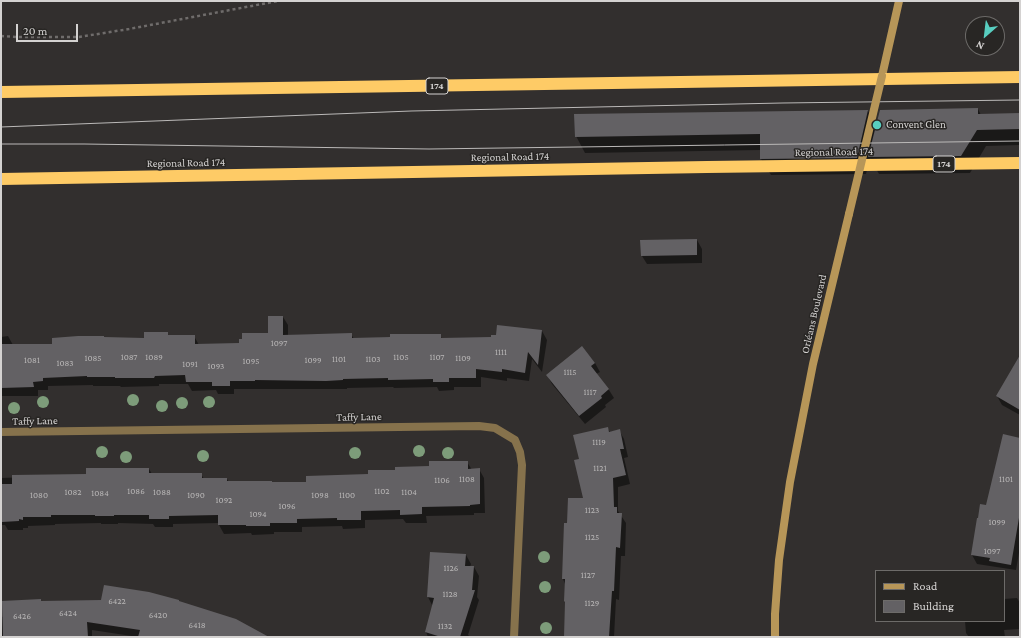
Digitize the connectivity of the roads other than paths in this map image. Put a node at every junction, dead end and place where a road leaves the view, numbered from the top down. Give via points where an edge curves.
1 (899, 1) edge
2 (1020, 77) edge
3 (1, 92) edge
4 (1020, 163) edge
5 (1, 179) edge
6 (1, 432) edge
7 (514, 637) edge
8 (775, 637) edge

1 - 8 main road, Orléans Boulevard, bridge via 813,364 790,482 780,560
2 - 3 highway, 174
4 - 5 highway, Regional Road 174 / 174
6 - 7 street, Taffy Lane via 479,426 495,428 515,440 522,464

